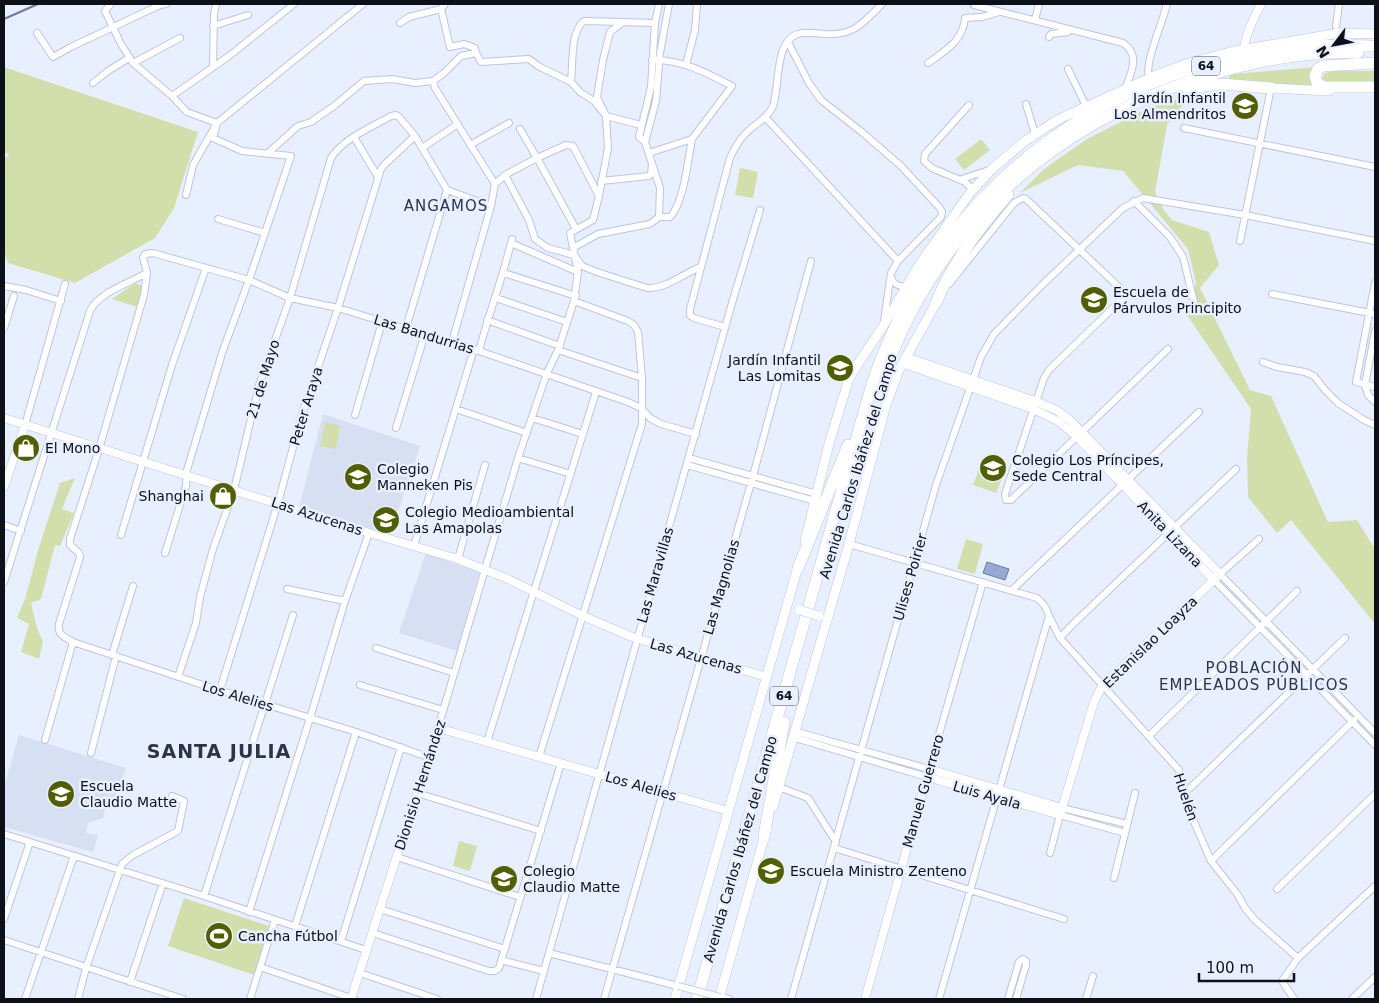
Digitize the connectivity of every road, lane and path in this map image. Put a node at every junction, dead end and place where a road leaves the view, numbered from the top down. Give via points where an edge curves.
1 (111, 4) edge
2 (162, 4) edge
3 (216, 4) edge
4 (294, 4) edge
5 (363, 4) edge
6 (659, 4) edge
7 (669, 4) edge
8 (697, 4) edge
9 (882, 4) edge
10 (1038, 4) edge
11 (1167, 4) edge
12 (1261, 4) edge
13 (1339, 4) edge
14 (974, 5) dead end
15 (443, 6) edge
16 (1000, 11) junction
17 (248, 15) dead end
18 (1035, 20) junction
19 (623, 22) junction
20 (400, 23) dead end
21 (655, 23) junction
22 (213, 26) junction
23 (1336, 26) dead end
24 (114, 27) junction
25 (1070, 29) junction
26 (37, 33) dead end
27 (1375, 34) edge
28 (1049, 37) dead end
29 (180, 38) dead end
30 (788, 42) junction
31 (1375, 46) edge
32 (1244, 49) junction
33 (476, 53) junction
34 (1375, 54) edge
35 (131, 60) junction
36 (652, 60) junction
37 (660, 60) junction
38 (1375, 63) edge
39 (928, 64) dead end
40 (686, 65) junction
41 (213, 67) junction
42 (1068, 69) dead end
43 (1149, 78) junction
44 (433, 80) junction
45 (571, 82) junction
46 (93, 83) dead end
47 (1375, 87) edge
48 (1271, 88) junction
49 (1125, 89) junction
50 (1375, 92) edge
51 (172, 96) junction
52 (1144, 98) junction
53 (1026, 104) dead end
54 (969, 105) dead end
55 (1086, 106) junction
56 (606, 116) junction
57 (766, 117) junction
58 (217, 123) junction
59 (458, 124) junction
60 (509, 124) dead end
61 (641, 125) junction
62 (1184, 128) dead end
63 (520, 129) dead end
64 (1035, 134) junction
65 (415, 136) junction
66 (354, 137) junction
67 (692, 139) junction
68 (645, 142) junction
69 (1260, 143) junction
70 (470, 145) junction
71 (422, 148) junction
72 (268, 153) junction
73 (649, 153) junction
74 (1044, 157) junction
75 (537, 158) junction
76 (652, 163) junction
77 (1375, 167) edge
78 (992, 169) junction
79 (505, 175) junction
80 (378, 177) junction
81 (962, 179) junction
82 (601, 181) junction
83 (495, 184) junction
84 (447, 190) junction
85 (970, 193) junction
86 (186, 194) dead end
87 (599, 196) junction
88 (1134, 201) junction
89 (492, 206) junction
90 (760, 210) dead end
91 (1245, 214) junction
92 (660, 217) junction
93 (218, 219) dead end
94 (576, 229) junction
95 (265, 233) junction
96 (1240, 241) dead end
97 (1375, 241) edge
98 (573, 248) junction
99 (1079, 250) junction
100 (574, 255) junction
101 (811, 261) dead end
102 (898, 261) junction
103 (700, 267) junction
104 (206, 268) junction
105 (578, 272) junction
106 (147, 273) junction
107 (504, 273) junction
108 (891, 273) junction
109 (249, 280) junction
110 (1375, 283) edge
111 (65, 284) dead end
112 (4, 286) edge
113 (906, 286) junction
114 (1272, 294) dead end
115 (14, 296) dead end
116 (290, 298) junction
117 (496, 298) junction
118 (575, 299) junction
119 (61, 300) junction
120 (936, 303) junction
121 (1195, 306) dead end
122 (338, 308) junction
123 (1372, 314) edge
124 (487, 320) junction
125 (382, 322) junction
126 (568, 322) junction
127 (4, 328) edge
128 (406, 328) junction
129 (725, 328) junction
130 (882, 328) junction
131 (1375, 330) edge
132 (425, 334) junction
133 (452, 342) junction
134 (559, 348) junction
135 (476, 350) junction
136 (1168, 350) dead end
137 (904, 360) junction
138 (1263, 362) dead end
139 (547, 373) junction
140 (642, 378) junction
141 (971, 384) junction
142 (1365, 385) junction
143 (1375, 387) edge
144 (596, 392) junction
145 (870, 392) junction
146 (1375, 402) edge
147 (1034, 405) junction
148 (641, 408) junction
149 (456, 409) junction
150 (1199, 412) dead end
151 (355, 415) dead end
152 (4, 418) edge
153 (532, 418) junction
154 (25, 425) junction
155 (1375, 425) edge
156 (396, 428) dead end
157 (51, 433) junction
158 (527, 433) junction
159 (583, 434) junction
160 (696, 434) junction
161 (1079, 434) junction
162 (99, 449) junction
163 (518, 458) junction
164 (688, 461) junction
165 (143, 462) junction
166 (7, 464) edge
167 (485, 466) dead end
168 (1236, 469) dead end
169 (571, 474) junction
170 (186, 476) junction
171 (752, 479) junction
172 (1128, 479) junction
173 (1122, 485) junction
174 (4, 488) edge
175 (234, 490) junction
176 (816, 497) junction
177 (278, 503) junction
178 (4, 525) edge
179 (1172, 530) junction
180 (21, 531) junction
181 (369, 533) junction
182 (121, 535) dead end
183 (1259, 539) dead end
184 (849, 544) junction
185 (414, 546) junction
186 (165, 553) dead end
187 (458, 559) junction
188 (914, 563) junction
189 (798, 568) junction
190 (486, 569) junction
191 (1217, 577) junction
192 (4, 582) edge
193 (982, 582) junction
194 (133, 586) dead end
195 (287, 589) dead end
196 (1012, 590) junction
197 (1297, 591) dead end
198 (534, 592) junction
199 (790, 595) junction
200 (345, 602) junction
201 (800, 610) junction
202 (829, 611) junction
203 (1048, 614) junction
204 (293, 615) dead end
205 (583, 616) junction
206 (819, 616) junction
207 (784, 618) junction
208 (1266, 622) junction
209 (824, 627) junction
210 (1260, 628) junction
211 (1060, 638) junction
212 (1345, 638) dead end
213 (638, 639) junction
214 (72, 642) junction
215 (376, 648) dead end
216 (114, 655) junction
217 (701, 658) junction
218 (1313, 670) junction
219 (454, 673) junction
220 (1306, 675) junction
221 (178, 677) junction
222 (767, 677) junction
223 (360, 685) dead end
224 (1102, 686) junction
225 (220, 690) junction
226 (265, 704) junction
227 (443, 710) junction
228 (1358, 716) junction
229 (310, 718) junction
230 (784, 722) junction
231 (1352, 722) junction
232 (438, 728) junction
233 (356, 732) junction
234 (1375, 733) edge
235 (793, 734) junction
236 (1149, 736) junction
237 (45, 740) dead end
238 (487, 742) junction
239 (1375, 745) edge
240 (401, 747) junction
241 (861, 750) junction
242 (91, 753) dead end
243 (428, 757) junction
244 (539, 757) junction
245 (860, 758) junction
246 (561, 763) junction
247 (928, 773) junction
248 (598, 774) junction
249 (779, 787) junction
250 (663, 792) junction
251 (1184, 792) junction
252 (418, 793) junction
253 (997, 793) junction
254 (1135, 793) dead end
255 (1375, 794) edge
256 (172, 796) dead end
257 (728, 811) junction
258 (1061, 811) junction
259 (1128, 824) junction
260 (541, 831) junction
261 (1125, 833) junction
262 (4, 834) edge
263 (764, 836) junction
264 (30, 842) junction
265 (835, 845) junction
266 (1050, 853) dead end
267 (74, 856) junction
268 (397, 857) junction
269 (1211, 861) junction
270 (119, 870) junction
271 (901, 870) junction
272 (1114, 878) dead end
273 (163, 883) junction
274 (1375, 886) edge
275 (1277, 889) dead end
276 (969, 890) junction
277 (204, 896) junction
278 (520, 897) junction
279 (380, 910) junction
280 (249, 912) junction
281 (4, 919) edge
282 (1064, 919) dead end
283 (275, 920) junction
284 (295, 926) junction
285 (373, 933) junction
286 (4, 940) edge
287 (340, 941) junction
288 (505, 949) junction
289 (366, 950) junction
290 (41, 953) junction
291 (549, 953) junction
292 (1298, 958) junction
293 (501, 960) junction
294 (260, 967) junction
295 (86, 968) junction
296 (612, 970) junction
297 (544, 971) junction
298 (360, 973) junction
299 (1093, 976) dead end
300 (1375, 977) edge
301 (130, 982) junction
302 (678, 986) junction
303 (719, 998) edge
304 (25, 999) edge
305 (78, 999) edge
306 (183, 999) edge
307 (250, 999) edge
308 (353, 999) edge
309 (437, 999) edge
310 (536, 999) edge
311 (604, 999) edge
312 (675, 999) edge
313 (697, 999) edge
314 (705, 999) edge
315 (729, 999) edge
316 (791, 999) edge
317 (865, 999) edge
318 (939, 999) edge
319 (1008, 999) edge
320 (1016, 999) edge
321 (1086, 999) edge
322 (1294, 999) edge
323 (1352, 999) edge

1 - 24 street via 105,10
2 - 24 street
3 - 22 street
4 - 41 street
5 - 58 street
6 - 21 street
7 - 37 street
8 - 40 street via 695,30
9 - 30 street via 852,31 834,35 798,34
10 - 18 street
11 - 43 street via 1148,64
12 - 32 street
13 - 23 street
14 - 16 street
15 - 20 street
15 - 33 street via 450,47 464,44 475,48
16 - 18 street
16 - 39 street via 965,18 956,42
17 - 22 street
18 - 25 street
19 - 21 street
19 - 45 street via 584,21 579,25
19 - 56 street via 610,32 603,60 597,97
21 - 36 street
22 - 41 street
24 - 26 street via 53,57
24 - 35 street
25 - 28 street
25 - 49 street via 1128,46 1134,62
27 - 32 main road, Avenida Carlos Ibáñez del Campo via 1339,33
29 - 35 street
30 - 57 street via 781,55 772,108
30 - 102 street via 822,100 901,166 940,208 941,217
31 - 145 highway, Avenida Carlos Ibáñez del Campo / 64 via 1286,48 1214,63 1116,99 1051,138 989,192 940,249 902,312
32 - 43 main road, Avenida Carlos Ibáñez del Campo via 1189,63
33 - 44 street via 461,56
33 - 45 street via 481,62 529,59
34 - 52 highway, 64 via 1316,54 1250,63
35 - 46 street
35 - 51 street
36 - 37 street
36 - 61 street via 651,87
37 - 40 street
37 - 68 street via 656,101
38 - 47 highway via 1323,66 1314,76 1317,84 1324,87
40 - 67 street via 732,86
41 - 51 street
42 - 55 street
43 - 49 main road, Avenida Carlos Ibáñez del Campo
44 - 59 street
44 - 72 street via 415,83 392,79 364,81 311,122 298,126
45 - 56 street
48 - 50 main road
48 - 52 highway via 1199,86
48 - 69 street
49 - 55 main road, Avenida Carlos Ibáñez del Campo
51 - 58 street via 187,112
52 - 74 highway, Avenida Carlos Ibáñez del Campo / 64 via 1100,119
53 - 64 street
54 - 81 street via 925,154 924,160 932,168
55 - 64 main road, Avenida Carlos Ibáñez del Campo
56 - 61 street
56 - 82 street via 608,148
57 - 102 street
57 - 103 street via 740,139 730,158
58 - 72 street via 213,138 242,151
58 - 86 street via 194,165
59 - 70 street
59 - 71 street
60 - 70 street
61 - 68 street via 639,137
62 - 69 street
63 - 75 street
64 - 78 main road, Avenida Carlos Ibáñez del Campo
65 - 66 street, 21 de Mayo via 396,115
65 - 71 street
65 - 80 street, Peter Araya via 385,164
66 - 80 street
66 - 116 street, 21 de Mayo via 338,148 331,158
67 - 73 street
67 - 92 street via 684,185 674,213 670,217
68 - 73 street
69 - 77 street
69 - 91 street
70 - 83 street
71 - 84 street
72 - 95 street via 291,156
73 - 76 street
74 - 120 highway via 962,253
74 - 230 highway, Avenida Carlos Ibáñez del Campo / 64 via 997,196 962,235 924,289 900,334 876,396
75 - 79 street
75 - 87 street via 566,145 573,146
75 - 94 street
76 - 82 street via 648,176
76 - 92 street via 660,188
78 - 81 street
78 - 85 main road, Avenida Carlos Ibáñez del Campo
79 - 83 street
79 - 100 street via 529,220 535,239 548,248
80 - 122 street, Peter Araya
81 - 85 street via 970,187
82 - 87 street
83 - 89 street
84 - 89 street
84 - 128 street
85 - 113 main road, Avenida Carlos Ibáñez del Campo
87 - 94 street via 593,220
88 - 91 street via 1143,198
88 - 99 street, Ulises Poirier
88 - 121 street via 1170,237 1183,257
89 - 133 street
90 - 129 street, Las Maravillas
91 - 96 street
91 - 97 street
92 - 98 street via 650,224 598,234
93 - 95 street
94 - 98 street, Dionisio Hernández via 570,233
95 - 109 street
98 - 100 street, Dionisio Hernández
99 - 120 street, Avenida Carlos Ibáñez del Campo via 1026,199 1020,199
99 - 141 street, Ulises Poirier via 1002,324 981,357
99 - 147 street via 1120,287 1124,295 1049,370
100 - 103 street via 582,266 654,289
100 - 105 street, Dionisio Hernández
101 - 171 street, Las Magnolias
102 - 108 street
103 - 129 street via 690,315
104 - 106 street, Las Bandurrias via 152,253 144,254
104 - 109 street, Las Bandurrias
104 - 165 street
105 - 107 street via 512,241
105 - 118 street, Dionisio Hernández
106 - 157 street via 93,303
106 - 162 street via 144,295
107 - 117 street
107 - 118 street
108 - 113 street via 895,284
108 - 130 street
109 - 116 street, Las Bandurrias
109 - 170 street via 223,350
110 - 123 street
111 - 119 street
112 - 119 street
113 - 130 main road, Avenida Carlos Ibáñez del Campo
114 - 123 street
115 - 127 street
116 - 122 street, Las Bandurrias
116 - 175 street, 21 de Mayo via 259,385
117 - 124 street
117 - 126 street
118 - 126 street, Dionisio Hernández
118 - 140 street via 634,325 638,332
119 - 154 street
120 - 137 main road, Avenida Carlos Ibáñez del Campo
122 - 125 street, Las Bandurrias
122 - 177 street, Peter Araya via 302,414
123 - 142 street via 1356,382
124 - 134 street
124 - 135 street
125 - 128 street, Las Bandurrias
125 - 151 street
126 - 134 street, Dionisio Hernández
128 - 132 street, Las Bandurrias
129 - 160 street, Las Maravillas
130 - 176 main road, Avenida Carlos Ibáñez del Campo via 849,379
131 - 142 street
132 - 133 street, Las Bandurrias
132 - 156 street
133 - 135 street, Las Bandurrias
134 - 139 street, Dionisio Hernández
134 - 140 street
135 - 139 street, Las Bandurrias
135 - 149 street
136 - 161 street
137 - 141 street, Anita Lizana
137 - 184 main road, Avenida Carlos Ibáñez del Campo via 886,405
138 - 155 street via 1314,376 1338,403
139 - 144 street, Las Bandurrias
139 - 153 street, Dionisio Hernández
140 - 148 street
141 - 147 street, Anita Lizana
141 - 188 street, Ulises Poirier via 936,485
142 - 143 street
142 - 146 street
144 - 148 street, Las Bandurrias
144 - 159 street
145 - 189 highway
145 - 313 highway, Avenida Carlos Ibáñez del Campo / 64
147 - 161 street, Anita Lizana via 1058,411
147 - 161 street via 1005,494 1006,500 1011,500
148 - 160 street, Las Bandurrias via 661,424
148 - 205 street via 642,424
149 - 158 street
149 - 185 street
150 - 172 street
152 - 154 street, Las Azucenas
153 - 158 street, Dionisio Hernández
153 - 159 street
154 - 157 street, Las Azucenas
154 - 166 street
157 - 162 street, Las Azucenas
157 - 180 street
158 - 163 street, Dionisio Hernández
159 - 169 street
160 - 164 street, Las Maravillas
161 - 172 street, Anita Lizana
161 - 173 street, Anita Lizana
162 - 165 street, Las Azucenas
162 - 214 street via 70,539 70,545 79,553 80,562 58,630
163 - 169 street
163 - 190 street, Dionisio Hernández
164 - 171 street
164 - 213 street, Las Maravillas
165 - 170 street, Las Azucenas
165 - 182 street
166 - 174 street
167 - 187 street
168 - 179 street
169 - 198 street
170 - 175 street, Las Azucenas
170 - 186 street via 186,486
171 - 176 street
171 - 217 street, Las Magnolias
172 - 173 street
172 - 179 street, Anita Lizana
173 - 179 street, Anita Lizana
173 - 196 street
175 - 177 street, Las Azucenas
175 - 221 street, 21 de Mayo via 213,549 196,623
176 - 189 main road, Avenida Carlos Ibáñez del Campo
177 - 181 street, Las Azucenas
177 - 225 street, Peter Araya
178 - 180 street
179 - 191 street, Anita Lizana
179 - 211 street
180 - 192 street
181 - 185 street, Las Azucenas
181 - 200 street
183 - 191 street, Estanislao Loayza
184 - 188 street, Huelén
184 - 202 main road, Avenida Carlos Ibáñez del Campo
185 - 187 street, Las Azucenas
187 - 190 street, Las Azucenas
188 - 193 street, Huelén
188 - 241 street, Ulises Poirier
189 - 199 main road, Avenida Carlos Ibáñez del Campo
190 - 198 street, Las Azucenas
190 - 219 street, Dionisio Hernández
191 - 208 street, Anita Lizana
191 - 210 street, Anita Lizana
191 - 224 street, Estanislao Loayza
193 - 196 street, Huelén
193 - 247 street, Manuel Guerrero
194 - 216 street
195 - 200 street
196 - 203 street, Huelén via 1037,598
197 - 208 street
198 - 205 street, Las Azucenas
198 - 238 street
199 - 201 main road
199 - 207 main road, Avenida Carlos Ibáñez del Campo
200 - 229 street
201 - 206 main road, bridge
201 - 207 main road
202 - 206 main road
202 - 209 main road, Avenida Carlos Ibáñez del Campo
203 - 211 street, Huelén
203 - 253 street
204 - 226 street
205 - 213 street, Las Azucenas
205 - 244 street
206 - 209 main road
207 - 222 main road, Avenida Carlos Ibáñez del Campo
208 - 210 street
208 - 218 street, Anita Lizana
209 - 235 main road, Avenida Carlos Ibáñez del Campo
210 - 220 street, Anita Lizana
210 - 236 street
211 - 224 street, Huelén
212 - 218 street
213 - 217 street, Las Azucenas
213 - 248 street, Las Maravillas
214 - 216 street, Los Alelies
214 - 237 street
215 - 219 street
216 - 221 street, Los Alelies
216 - 242 street
217 - 222 street, Las Azucenas
217 - 250 street, Las Magnolias
218 - 220 street
218 - 228 street, Anita Lizana
219 - 227 street, Dionisio Hernández
220 - 231 street, Anita Lizana
220 - 251 street
221 - 225 street, Los Alelies
222 - 257 main road, Avenida Carlos Ibáñez del Campo
223 - 227 street
224 - 236 street, Huelén
224 - 258 street, Estanislao Loayza via 1094,702
225 - 226 street, Los Alelies
226 - 229 street, Los Alelies
226 - 277 street
227 - 232 street, Dionisio Hernández
228 - 231 street
228 - 234 street, Anita Lizana
229 - 233 street, Los Alelies
229 - 280 street
230 - 263 highway
230 - 314 highway, Avenida Carlos Ibáñez del Campo / 64
231 - 239 street, Anita Lizana
231 - 269 street
232 - 238 street, Los Alelies
232 - 243 street, Dionisio Hernández
233 - 240 street, Los Alelies
233 - 284 street
235 - 241 street, Luis Ayala
235 - 245 street, Luis Ayala
235 - 249 main road, Avenida Carlos Ibáñez del Campo
236 - 251 street, Huelén via 1179,770
238 - 244 street, Los Alelies
240 - 243 street, Los Alelies
240 - 287 street
241 - 245 street, Ulises Poirier
241 - 247 street, Luis Ayala
243 - 252 street, Dionisio Hernández
244 - 246 street, Los Alelies
245 - 247 street, Luis Ayala
245 - 265 street, Ulises Poirier
246 - 248 street, Los Alelies
246 - 260 street
247 - 253 street, Luis Ayala
247 - 271 street, Manuel Guerrero
248 - 250 street, Los Alelies
248 - 291 street, Las Maravillas
249 - 263 main road, Avenida Carlos Ibáñez del Campo
249 - 265 street via 808,798
250 - 257 street, Los Alelies
250 - 296 street, Las Magnolias
251 - 269 street, Huelén
252 - 260 street
252 - 268 street, Dionisio Hernández
253 - 258 street, Luis Ayala
253 - 276 street
254 - 259 street
255 - 275 street
256 - 270 street via 184,801 178,831 126,859
257 - 302 main road, Avenida Carlos Ibáñez del Campo
258 - 259 street, Luis Ayala
258 - 261 street, Luis Ayala
258 - 266 street, Estanislao Loayza
259 - 261 street
260 - 278 street
261 - 272 street
262 - 264 street
263 - 303 main road, Avenida Carlos Ibáñez del Campo
264 - 267 street
264 - 281 street
265 - 271 street
265 - 316 street, Ulises Poirier
267 - 270 street
267 - 290 street
268 - 278 street
268 - 279 street, Dionisio Hernández
269 - 292 street, Huelén via 1255,920
270 - 273 street
270 - 295 street
271 - 276 street
271 - 317 street, Manuel Guerrero
273 - 277 street
273 - 301 street
274 - 292 street
276 - 282 street
276 - 318 street
277 - 280 street
278 - 288 street
279 - 285 street, Dionisio Hernández
279 - 288 street
280 - 283 street
283 - 284 street
283 - 294 street
284 - 287 street
285 - 289 street, Dionisio Hernández
285 - 293 street via 489,971 499,968
286 - 290 street
287 - 289 street
288 - 293 street
289 - 298 street, Dionisio Hernández
290 - 295 street
290 - 304 street
291 - 296 street
291 - 297 street, Las Maravillas
292 - 322 street via 1282,981
293 - 297 street
294 - 307 street
294 - 308 street
295 - 301 street
295 - 305 street
296 - 302 street
296 - 311 street, Las Magnolias
297 - 310 street, Las Maravillas
298 - 308 street, Dionisio Hernández
298 - 309 street
299 - 321 street
300 - 323 street
301 - 306 street
302 - 303 street, bridge
302 - 312 main road, Avenida Carlos Ibáñez del Campo
303 - 315 street
319 - 320 street via 1019,962 1024,959 1026,965

